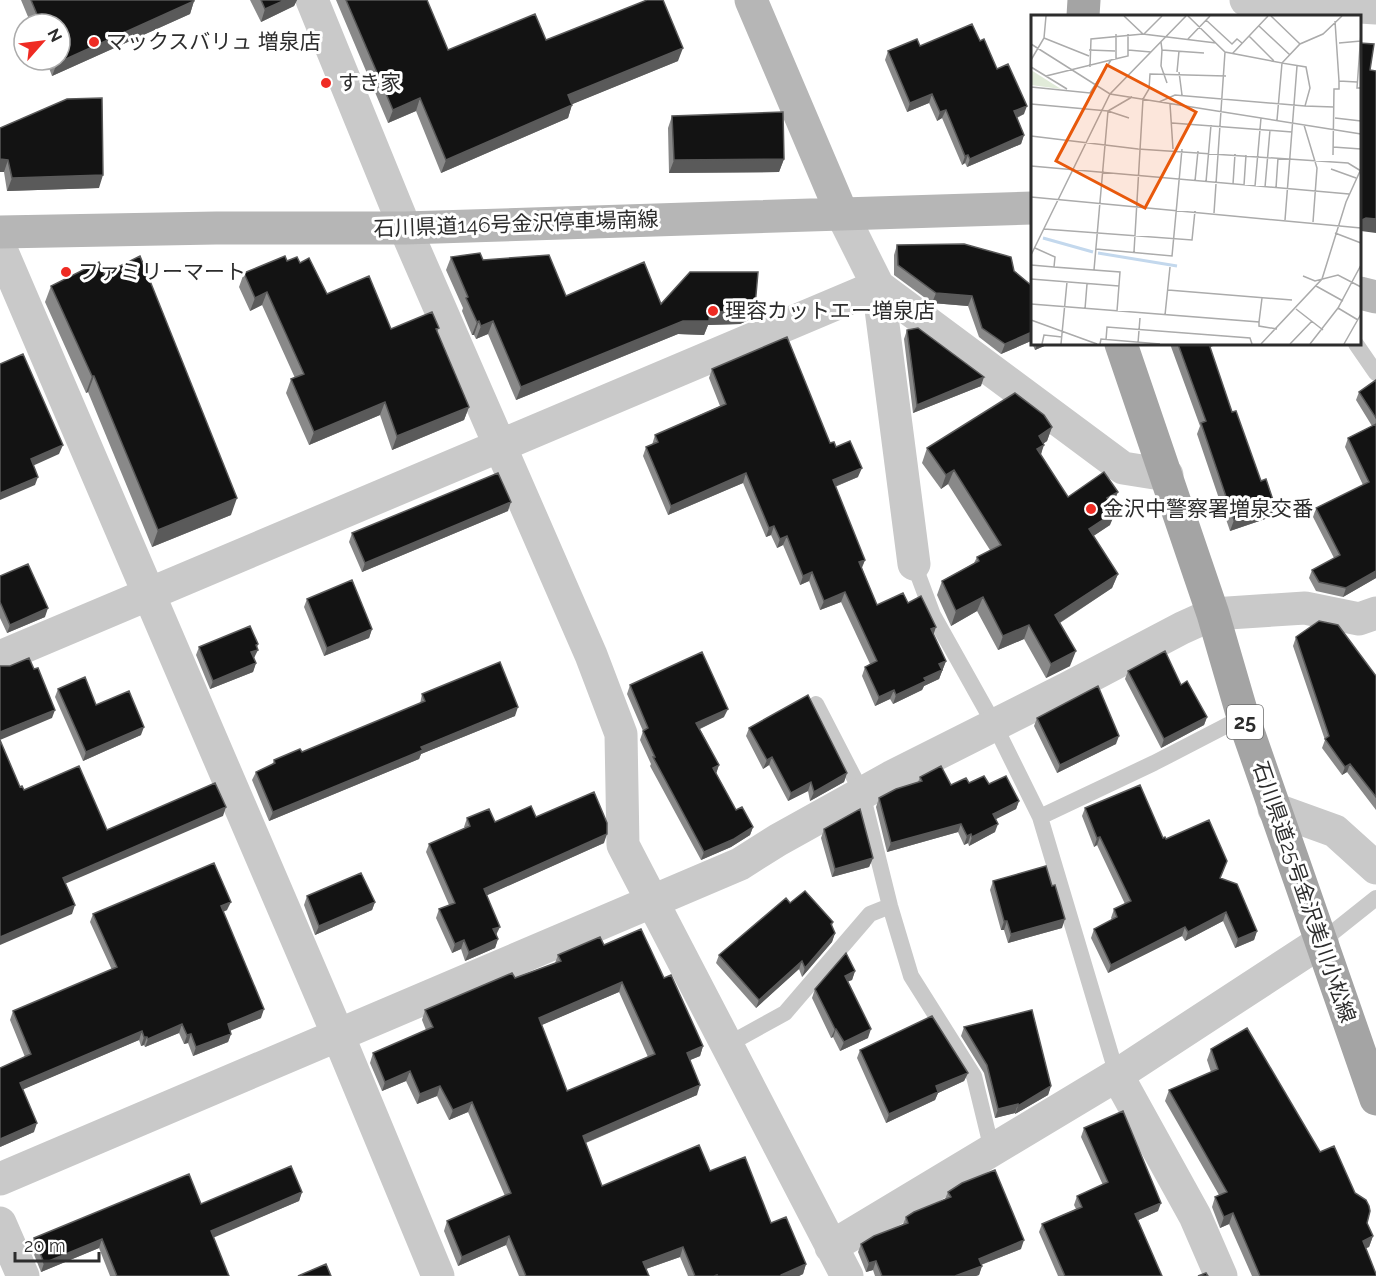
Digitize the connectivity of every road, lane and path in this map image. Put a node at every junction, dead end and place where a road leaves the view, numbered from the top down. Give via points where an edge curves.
1 (312, 0) edge
2 (751, 0) edge
3 (1084, 0) edge
4 (1246, 0) edge
5 (1376, 8) edge
6 (1083, 15) edge
7 (1031, 208) edge
8 (842, 214) junction
9 (405, 228) junction
10 (0, 232) edge
11 (0, 247) edge
12 (878, 286) junction
13 (1361, 293) edge
14 (1376, 297) edge
15 (1121, 345) edge
16 (1357, 345) edge
17 (1376, 373) edge
18 (499, 445) junction
19 (1167, 475) junction
20 (914, 564) joint
21 (149, 594) junction
22 (1376, 613) edge
23 (1213, 614) junction
24 (0, 657) edge
25 (816, 704) dead end
26 (1243, 717) junction
27 (994, 724) junction
28 (862, 793) junction
29 (1274, 809) junction
30 (1040, 817) junction
31 (1376, 868) edge
32 (1376, 898) edge
33 (654, 901) junction
34 (890, 906) junction
35 (1322, 941) junction
36 (338, 1035) junction
37 (727, 1045) junction
38 (1117, 1075) junction
39 (1376, 1098) edge
40 (992, 1150) junction
41 (0, 1179) edge
42 (0, 1223) edge
43 (831, 1247) junction
44 (23, 1276) edge
45 (438, 1276) edge
46 (847, 1276) edge
47 (1221, 1276) edge

1 - 9 street
2 - 8 main road
3 - 6 main road
4 - 5 street
7 - 8 main road, 石川県道146号金沢停車場南線
8 - 9 main road, 石川県道146号金沢停車場南線
8 - 12 street
9 - 10 main road, 石川県道146号金沢停車場南線
9 - 18 street
11 - 21 street
12 - 18 street
12 - 19 street via 1123,468
12 - 20 street
13 - 14 main road
15 - 19 main road, 石川県道25号金沢美川小松線 / 25
16 - 17 lane
18 - 21 street
18 - 33 street via 591,655 621,734 623,845
19 - 23 main road, 石川県道25号金沢美川小松線 / 25
20 - 27 lane via 933,615
21 - 24 street
21 - 36 street
22 - 23 street via 1359,619 1305,608
23 - 26 main road, 石川県道25号金沢美川小松線 / 25
23 - 27 street
25 - 28 lane
26 - 29 main road, 石川県道25号金沢美川小松線 / 25
26 - 30 lane
27 - 28 street
27 - 30 lane
28 - 33 street via 741,864
28 - 34 lane
29 - 31 street via 1335,831
29 - 35 main road, 石川県道25号金沢美川小松線 / 25
30 - 38 lane
32 - 35 lane
33 - 36 street
33 - 37 street
34 - 37 lane via 870,914 785,1013
34 - 40 lane via 911,976 974,1076
35 - 38 street
35 - 39 main road, 石川県道25号金沢美川小松線 / 25
36 - 41 street
36 - 45 street
37 - 43 street
38 - 40 street
38 - 47 street via 1195,1216
40 - 43 street
42 - 44 street
43 - 46 street

